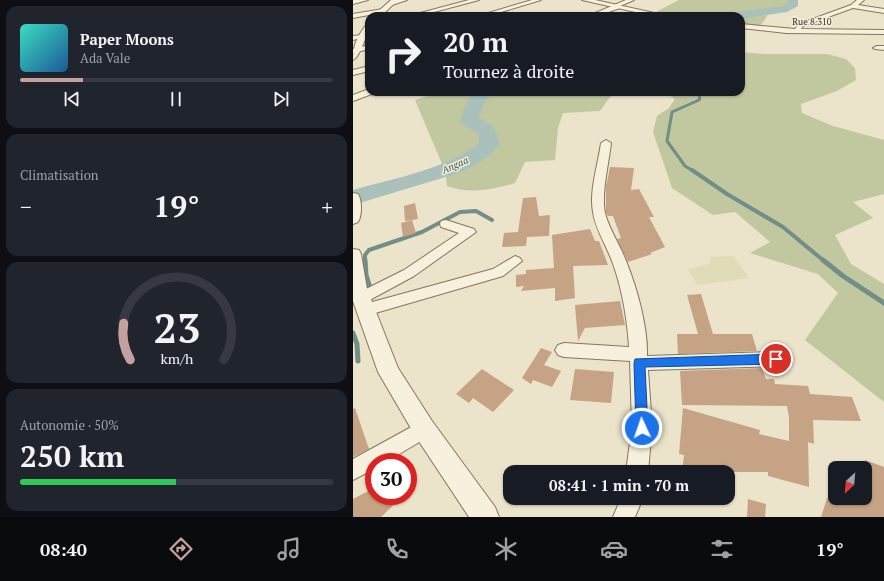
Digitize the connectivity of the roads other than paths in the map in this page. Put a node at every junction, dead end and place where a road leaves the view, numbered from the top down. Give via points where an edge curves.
1 (365, 0) edge
2 (404, 0) edge
3 (476, 0) edge
4 (538, 0) edge
5 (585, 0) edge
6 (631, 0) edge
7 (861, 0) edge
8 (393, 1) edge
9 (353, 2) edge
10 (853, 6) junction
11 (615, 7) junction
12 (383, 11) joint
13 (884, 11) edge
14 (377, 12) edge
15 (428, 12) edge
16 (495, 12) edge
17 (602, 12) edge
18 (642, 12) edge
19 (365, 14) edge
20 (353, 16) edge
21 (745, 26) edge
22 (365, 31) edge
23 (797, 31) junction
24 (884, 32) edge
25 (357, 38) edge
26 (365, 49) edge
27 (354, 55) edge
28 (365, 69) edge
29 (353, 73) edge
30 (365, 94) edge
31 (353, 98) edge
32 (606, 144) dead end
33 (353, 198) edge
34 (353, 219) edge
35 (446, 224) dead end
36 (353, 254) edge
37 (515, 261) dead end
38 (363, 304) junction
39 (564, 350) dead end
40 (639, 358) junction
41 (776, 359) dead end
42 (424, 429) junction
43 (638, 465) edge
44 (353, 470) edge
45 (629, 505) edge
46 (485, 517) edge
47 (624, 517) edge

1 - 9 street
2 - 8 street
3 - 15 street
4 - 16 street
5 - 11 street
6 - 11 street
7 - 10 street
8 - 12 street
10 - 13 street
10 - 23 street via 801,25
11 - 17 street
11 - 18 street
12 - 14 street
19 - 20 street
21 - 23 street, Rue 8.310
22 - 25 street
23 - 24 street, Rue 8.310
25 - 27 street
26 - 27 street
28 - 29 street
30 - 31 street
32 - 40 street via 598,202 599,214 628,289
33 - 34 street
35 - 38 street via 467,230 468,234
36 - 38 street
37 - 38 street via 498,273
38 - 42 street via 389,372
39 - 40 street
40 - 41 street
40 - 43 street via 642,428
42 - 44 street
42 - 46 street
45 - 47 street

